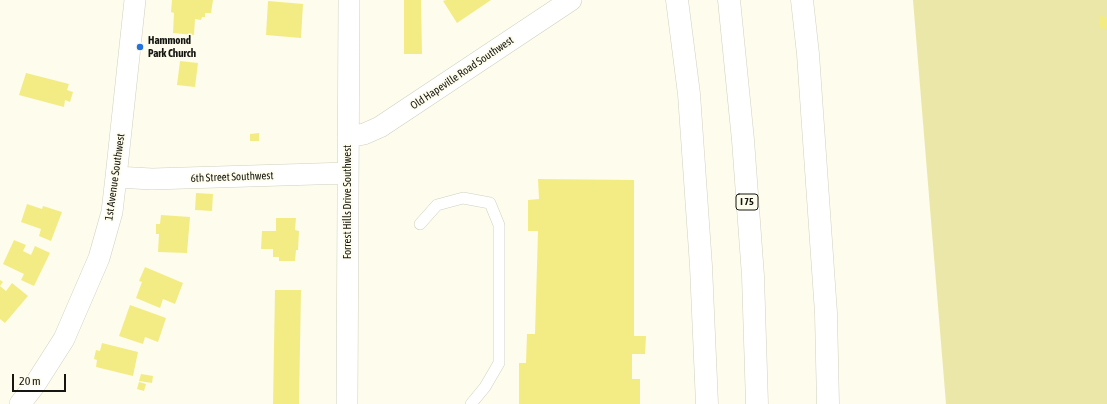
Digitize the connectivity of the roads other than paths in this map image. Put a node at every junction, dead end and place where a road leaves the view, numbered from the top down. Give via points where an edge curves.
1 (135, 0) edge
2 (349, 0) edge
3 (571, 0) edge
4 (677, 0) edge
5 (729, 0) edge
6 (802, 0) edge
7 (348, 137) junction
8 (348, 173) junction
9 (116, 177) junction
10 (420, 224) dead end
11 (20, 404) edge
12 (347, 404) edge
13 (471, 404) edge
14 (707, 404) edge
15 (757, 404) edge
16 (828, 404) edge

1 - 9 street, 1st Avenue Southwest
2 - 7 street, Forrest Hills Drive Southwest
3 - 7 street, Old Hapeville Road Southwest via 380,127
4 - 14 highway via 689,94 696,180
5 - 15 highway, I 75 via 753,276
6 - 16 highway via 825,305
7 - 8 street, Forrest Hills Drive Southwest
8 - 9 street, 6th Street Southwest via 152,179
8 - 12 street, Forrest Hills Drive Southwest
9 - 11 street, 1st Avenue Southwest via 112,212 99,258 64,339
10 - 13 lane via 437,205 463,198 490,203 499,225 499,363

